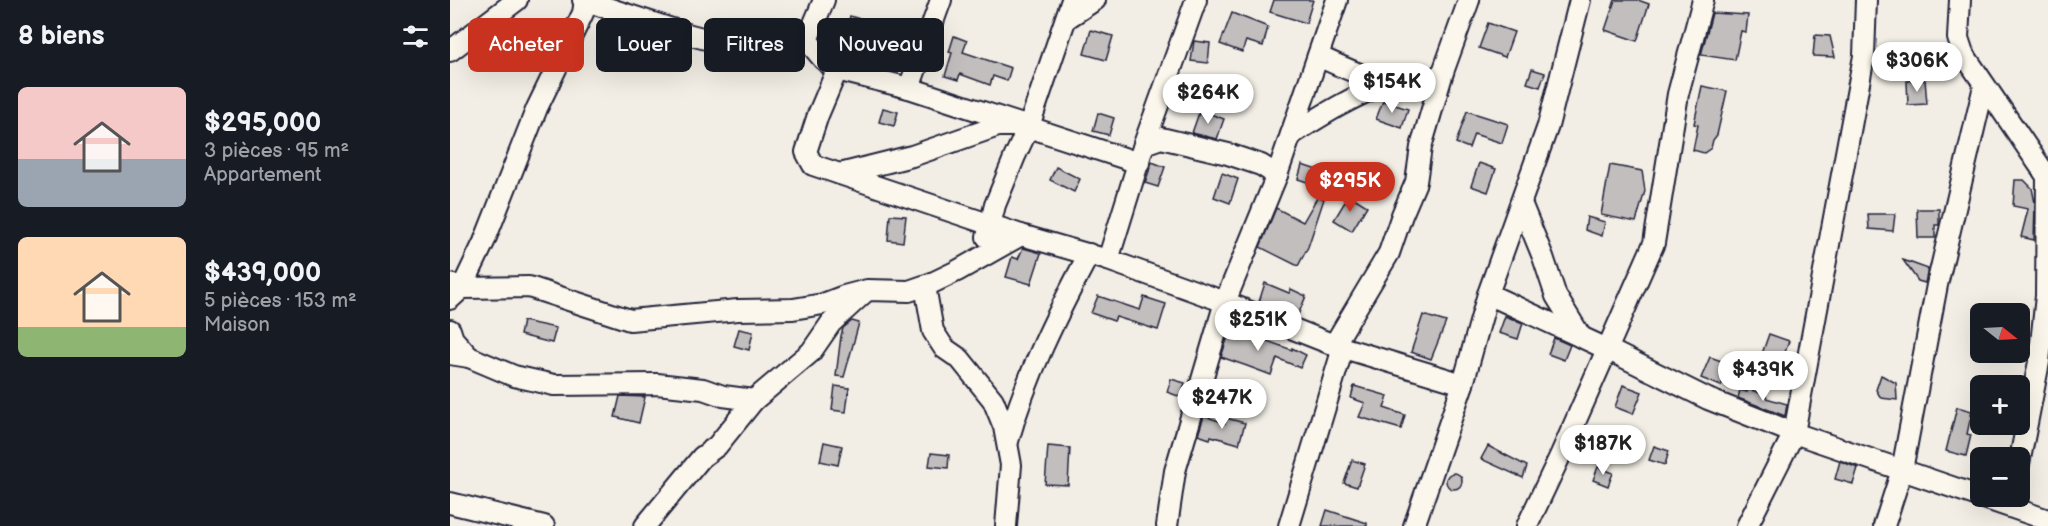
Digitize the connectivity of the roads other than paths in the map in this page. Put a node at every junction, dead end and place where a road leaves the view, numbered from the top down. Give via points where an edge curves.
1 (517, 0) edge
2 (584, 0) edge
3 (824, 0) edge
4 (941, 0) edge
5 (1072, 0) edge
6 (1095, 0) edge
7 (1196, 0) edge
8 (1337, 0) edge
9 (1469, 0) edge
10 (1580, 0) edge
11 (1703, 0) edge
12 (1866, 0) edge
13 (1960, 0) edge
14 (1066, 19) junction
15 (807, 40) junction
16 (450, 51) edge
17 (817, 52) edge
18 (1318, 56) junction
19 (836, 72) edge
20 (845, 72) edge
21 (1443, 72) junction
22 (1390, 82) junction
23 (1984, 86) junction
24 (909, 88) junction
25 (1029, 126) junction
26 (1291, 135) junction
27 (1142, 153) junction
28 (840, 174) junction
29 (1277, 175) junction
30 (2047, 177) edge
31 (1521, 203) junction
32 (990, 224) junction
33 (1021, 235) junction
34 (982, 257) junction
35 (1098, 257) junction
36 (925, 286) junction
37 (454, 290) edge
38 (867, 290) junction
39 (1488, 294) junction
40 (1225, 302) junction
41 (450, 330) edge
42 (1581, 337) junction
43 (1338, 347) junction
44 (1607, 349) junction
45 (459, 355) edge
46 (1463, 384) junction
47 (754, 400) junction
48 (1794, 433) junction
49 (1007, 445) junction
50 (2022, 447) edge
51 (1902, 470) junction
52 (1970, 490) edge
53 (450, 503) edge
54 (2021, 507) edge
55 (482, 519) edge
56 (2048, 520) edge
57 (544, 526) edge
58 (645, 526) edge
59 (1006, 526) edge
60 (1167, 526) edge
61 (1289, 526) edge
62 (1414, 526) edge
63 (1527, 526) edge
64 (1747, 526) edge
65 (1884, 526) edge

1 - 16 street
2 - 15 street via 736,47
2 - 37 street via 583,13 537,108 496,216
3 - 15 street
4 - 24 street
5 - 14 street
6 - 14 street
7 - 27 street
8 - 18 street
9 - 21 street
10 - 31 street via 1548,126
11 - 44 street via 1678,94 1654,243
12 - 48 street via 1864,56
13 - 23 street via 1960,46
14 - 25 street
15 - 17 street
18 - 22 street
18 - 26 street
19 - 28 street via 806,152 813,165
20 - 24 street
21 - 22 street via 1426,85
21 - 43 street via 1421,147 1416,182 1389,253
22 - 26 street via 1359,94
23 - 30 street
23 - 51 street via 1937,285
24 - 25 street
25 - 27 street
25 - 28 street via 998,126 912,156
25 - 32 street
26 - 29 street
27 - 29 street via 1161,138 1228,154
27 - 35 street
28 - 32 street
29 - 40 street
30 - 50 street via 2046,296 2039,362
31 - 39 street
31 - 42 street via 1556,296
32 - 33 street
32 - 34 street
33 - 34 street
33 - 35 street
34 - 36 street
35 - 40 street
35 - 49 street via 1061,308 1033,370
36 - 38 street via 909,291
36 - 49 street via 933,331 993,400
37 - 38 street via 529,287 630,320 793,309
38 - 47 street via 831,324 811,352
39 - 42 street
39 - 46 street
40 - 43 street
40 - 60 street via 1175,471
41 - 45 street
42 - 44 street
43 - 46 street
43 - 61 street
44 - 48 street via 1708,399
44 - 63 street
45 - 47 street via 514,376 555,385 657,384 704,388 723,396
46 - 62 street
47 - 58 street
48 - 51 street
48 - 64 street
49 - 59 street via 1011,465
51 - 52 street
51 - 65 street
53 - 55 street
54 - 56 street
55 - 57 street

